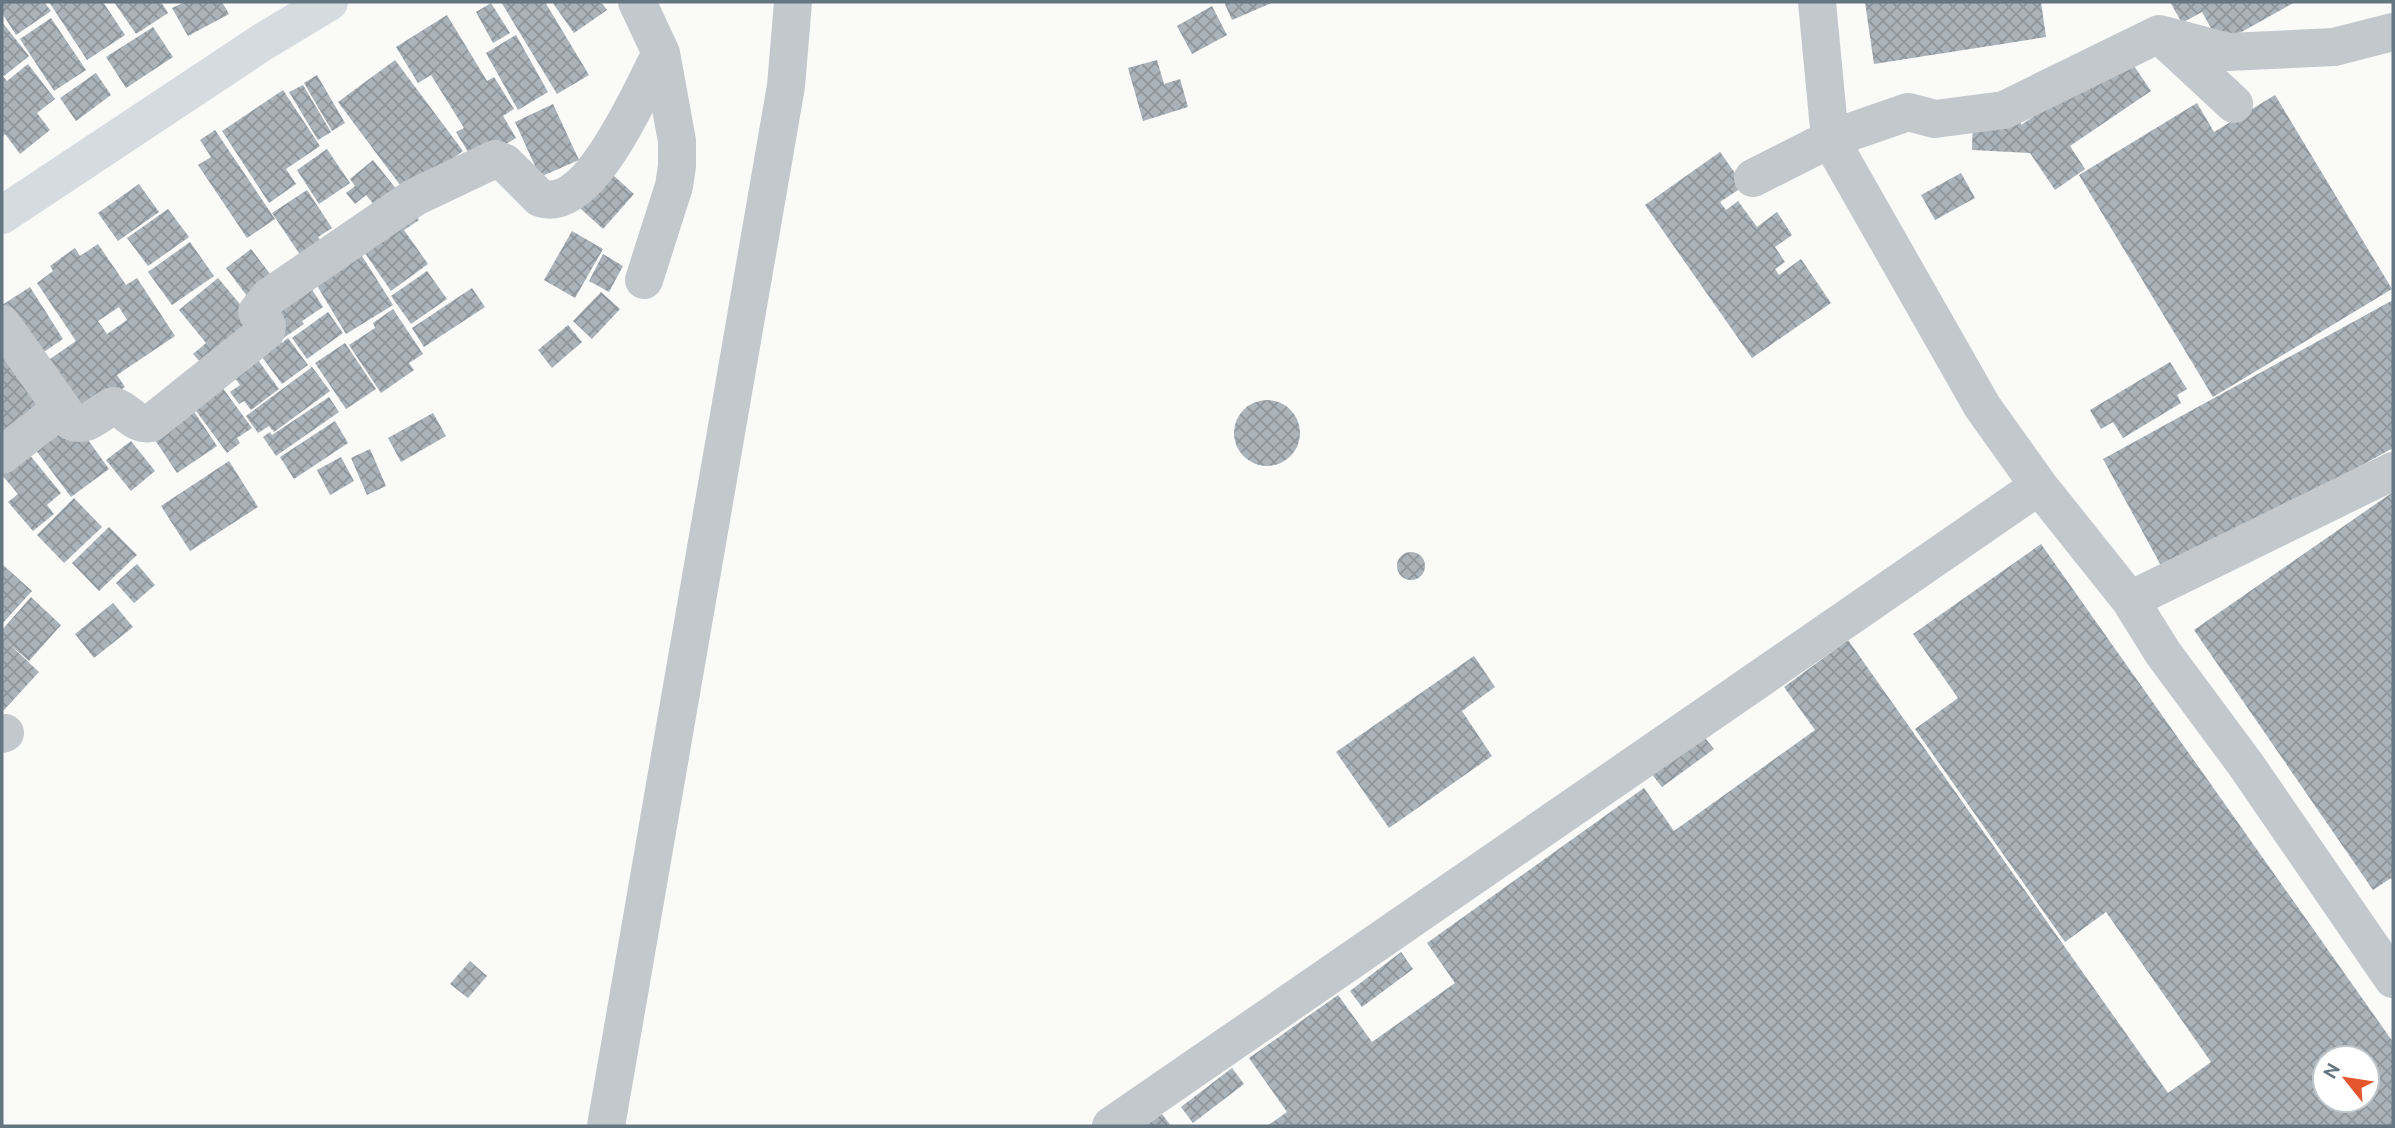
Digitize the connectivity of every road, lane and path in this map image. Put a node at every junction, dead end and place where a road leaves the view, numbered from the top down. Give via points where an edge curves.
1 (329, 2) edge
2 (637, 2) edge
3 (793, 2) edge
4 (1817, 2) edge
5 (2393, 32) edge
6 (2159, 34) junction
7 (660, 53) junction
8 (2234, 104) dead end
9 (1830, 139) junction
10 (1752, 178) dead end
11 (2, 215) edge
12 (644, 280) dead end
13 (2, 324) edge
14 (61, 408) junction
15 (2, 455) edge
16 (2393, 471) edge
17 (2039, 485) junction
18 (2130, 600) junction
19 (2393, 979) edge
20 (606, 1126) edge
21 (1111, 1126) edge

1 - 11 main road
2 - 7 street
3 - 20 street via 786,86
4 - 9 street
5 - 6 street via 2334,47 2228,52
6 - 8 street
6 - 9 street via 2004,110 1935,119 1908,112
7 - 12 street via 677,141 677,166
7 - 14 street via 608,155 591,177 562,198 540,198 505,163 495,159 415,197 269,297 257,312 267,331 151,423 136,422 114,406 76,424
9 - 10 street
9 - 17 street via 1982,406
13 - 14 street
14 - 15 street
16 - 18 street
17 - 18 street
17 - 21 street
18 - 19 street

